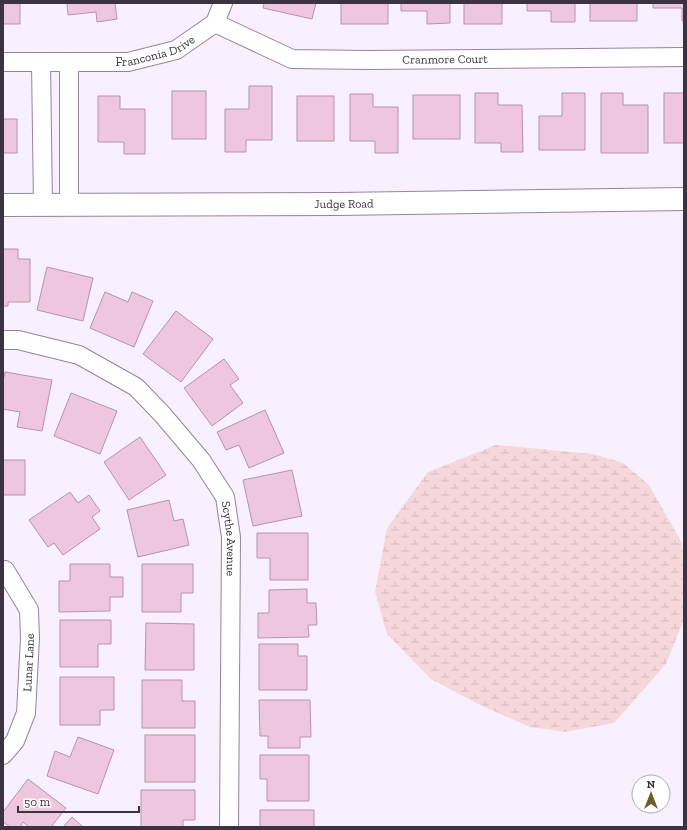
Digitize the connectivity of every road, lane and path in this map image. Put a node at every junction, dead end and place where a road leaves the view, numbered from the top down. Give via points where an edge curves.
1 (223, 3) edge
2 (215, 23) junction
3 (684, 56) edge
4 (3, 62) edge
5 (41, 62) junction
6 (69, 62) junction
7 (42, 122) junction
8 (69, 122) junction
9 (684, 199) edge
10 (3, 205) edge
11 (43, 205) junction
12 (69, 206) junction
13 (10, 340) edge
14 (5, 570) dead end
15 (3, 755) edge
16 (229, 827) edge

1 - 2 street
2 - 3 street, Cranmore Court via 292,59
2 - 6 street, Franconia Drive via 176,50 128,62
4 - 5 street, Franconia Drive
5 - 6 street, Franconia Drive
5 - 7 street
6 - 8 street
7 - 8 street
7 - 11 street
8 - 12 street
9 - 12 street, Judge Road
10 - 11 street, Judge Road
11 - 12 street, Judge Road
13 - 16 street, Scythe Avenue via 80,355 136,387 201,460 225,497 231,537
14 - 15 street, Lunar Lane via 29,610 30,638 26,713 15,741

